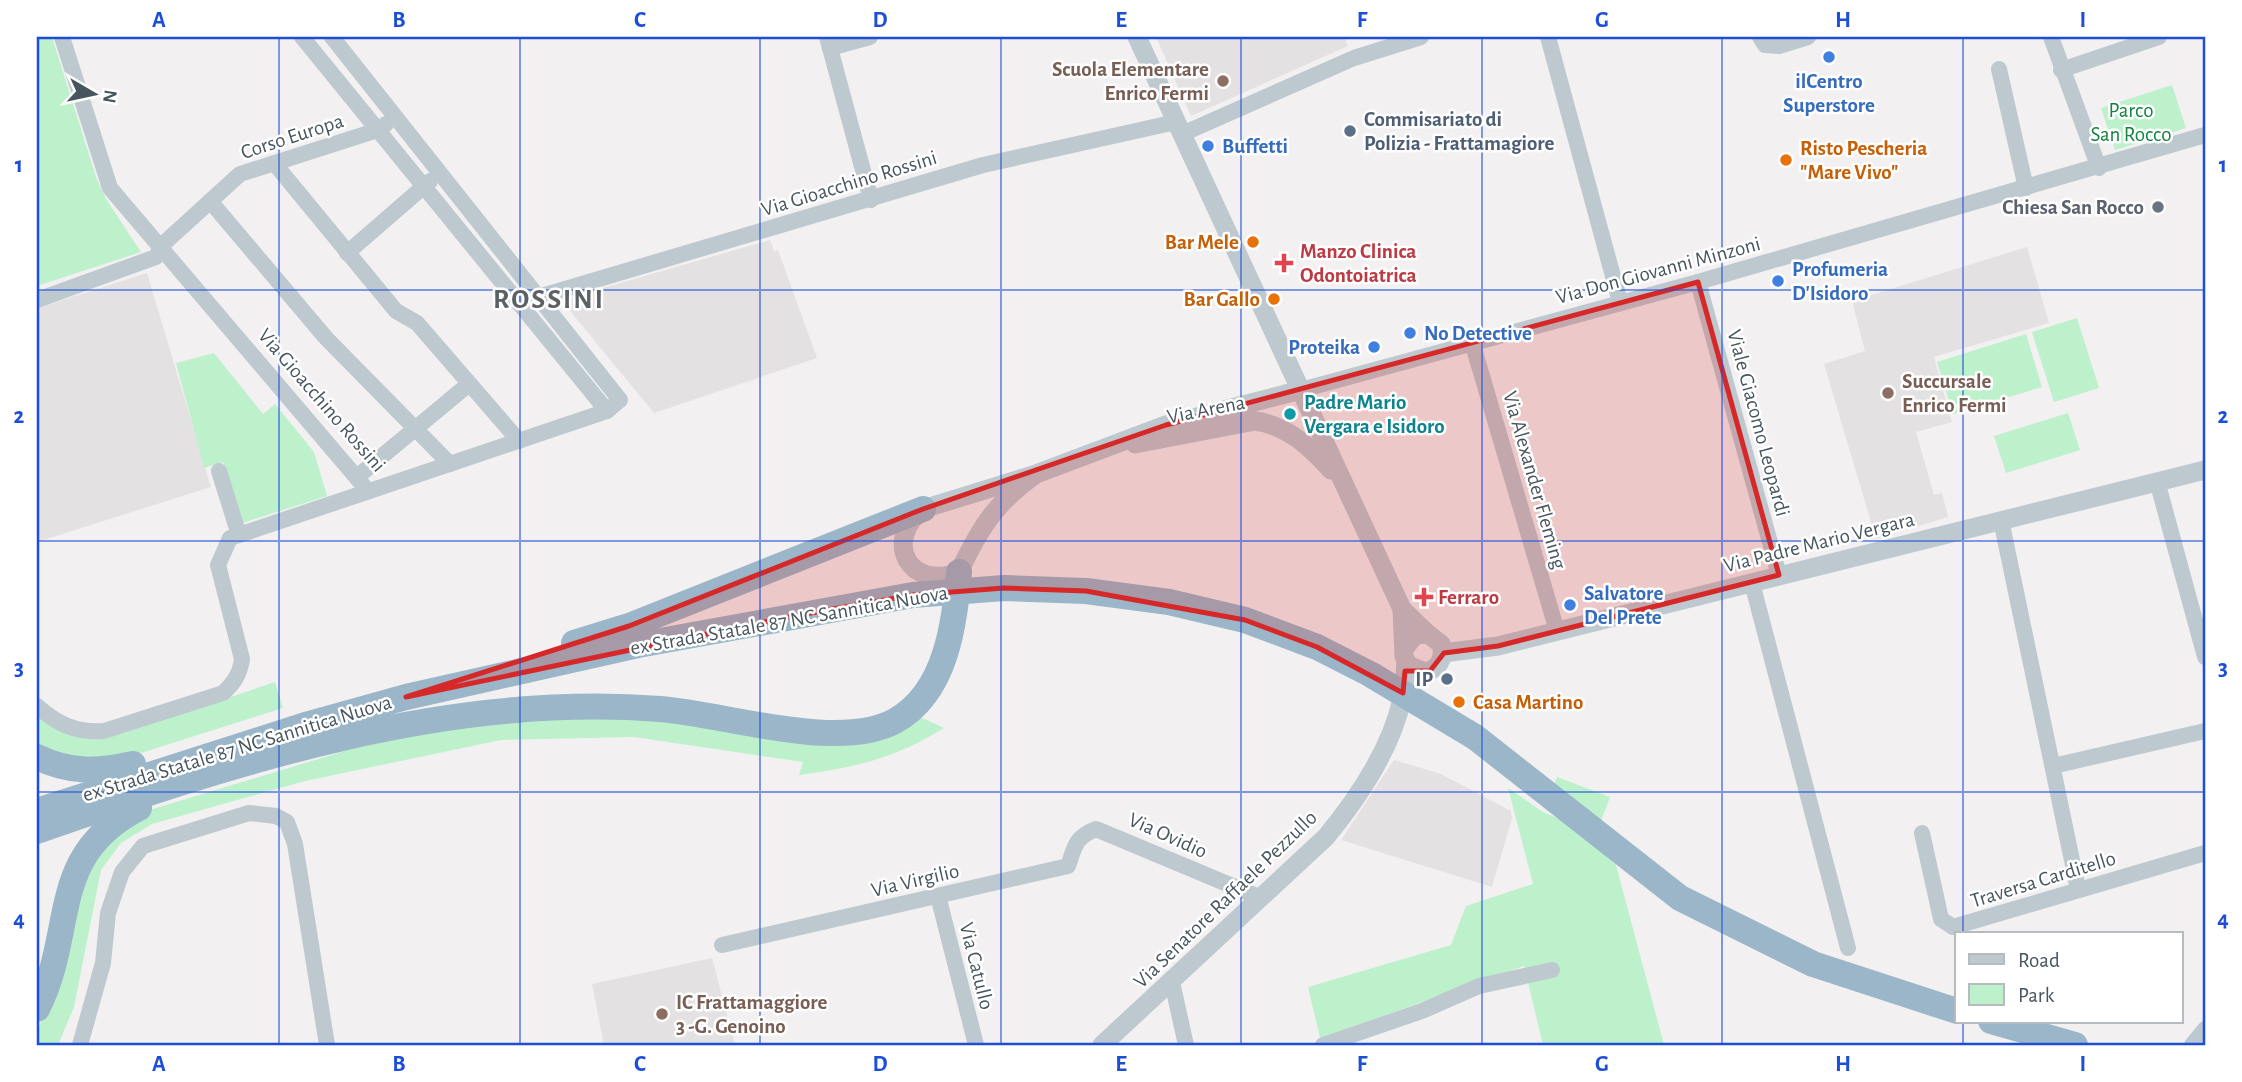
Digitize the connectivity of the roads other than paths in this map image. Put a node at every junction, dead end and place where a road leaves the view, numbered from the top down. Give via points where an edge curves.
1 (62, 37) edge
2 (302, 37) edge
3 (332, 37) edge
4 (870, 37) edge
5 (1137, 37) edge
6 (1421, 37) edge
7 (1548, 37) edge
8 (1760, 37) edge
9 (1808, 37) edge
10 (2051, 37) edge
11 (2159, 37) edge
12 (828, 42) edge
13 (1999, 69) dead end
14 (2061, 70) junction
15 (396, 118) junction
16 (1179, 128) junction
17 (378, 130) junction
18 (2205, 135) edge
19 (274, 163) junction
20 (2099, 168) junction
21 (440, 174) junction
22 (424, 186) junction
23 (2026, 188) junction
24 (461, 200) junction
25 (871, 200) junction
26 (210, 201) junction
27 (445, 213) junction
28 (161, 246) junction
29 (347, 253) junction
30 (1699, 282) junction
31 (537, 296) junction
32 (37, 300) edge
33 (1620, 302) junction
34 (518, 303) junction
35 (1472, 342) junction
36 (469, 384) junction
37 (1301, 390) junction
38 (607, 411) junction
39 (415, 428) junction
40 (519, 441) junction
41 (1100, 449) junction
42 (450, 464) junction
43 (2205, 470) edge
44 (219, 471) dead end
45 (1036, 474) junction
46 (357, 477) junction
47 (1342, 481) junction
48 (2157, 481) junction
49 (369, 491) junction
50 (923, 509) junction
51 (2001, 520) junction
52 (239, 535) junction
53 (959, 572) junction
54 (1779, 575) junction
55 (1752, 583) junction
56 (1402, 609) junction
57 (1557, 631) junction
58 (1428, 634) junction
59 (2202, 637) edge
60 (1443, 653) junction
61 (1405, 654) junction
62 (2205, 657) edge
63 (1430, 671) junction
64 (406, 697) junction
65 (1402, 700) junction
66 (37, 706) edge
67 (2205, 731) edge
68 (310, 735) junction
69 (37, 757) edge
70 (2053, 766) junction
71 (212, 773) junction
72 (37, 811) edge
73 (1096, 829) joint
74 (37, 831) edge
75 (1922, 832) dead end
76 (2205, 853) edge
77 (2078, 889) junction
78 (938, 896) junction
79 (1261, 898) junction
80 (722, 945) dead end
81 (1848, 948) dead end
82 (1552, 970) dead end
83 (1172, 982) junction
84 (37, 1009) edge
85 (1955, 1010) edge
86 (1999, 1023) edge
87 (2205, 1028) edge
88 (80, 1045) edge
89 (327, 1045) edge
90 (976, 1045) edge
91 (1102, 1045) edge
92 (1186, 1045) edge
93 (1324, 1045) edge
94 (2075, 1045) edge
95 (2192, 1045) edge

1 - 28 street, Via Gioacchino Rossini via 110,188
2 - 17 street, Corso Europa
3 - 15 street
4 - 12 street
5 - 16 street
6 - 16 street, Via Gioacchino Rossini via 1354,58
7 - 33 street
8 - 9 street via 1772,47
10 - 14 street
11 - 14 street
12 - 25 street
13 - 23 street
14 - 20 street
15 - 17 street, Corso Europa
15 - 21 street, Via Gioacchino Rossini
16 - 25 street, Via Gioacchino Rossini via 982,165
16 - 37 street
17 - 19 street, Corso Europa
17 - 22 street
18 - 20 street, Via Don Giovanni Minzoni
19 - 26 street, Corso Europa via 240,174
19 - 29 street
20 - 23 street, Via Don Giovanni Minzoni
21 - 22 street
21 - 24 street, Via Gioacchino Rossini
22 - 27 street
22 - 29 street
23 - 30 street, Via Don Giovanni Minzoni
24 - 27 street
24 - 31 street, Via Gioacchino Rossini
25 - 31 street, Via Gioacchino Rossini
26 - 28 street, Corso Europa
26 - 39 street via 326,338
27 - 34 street
28 - 32 street, Corso Europa via 156,257 140,265
28 - 46 street, Via Gioacchino Rossini
29 - 36 street via 396,311 416,323
30 - 33 street, Via Don Giovanni Minzoni
30 - 54 street, Viale Giacomo Leopardi
31 - 34 street, Via Gioacchino Rossini
31 - 38 street, Via Gioacchino Rossini via 620,400
33 - 35 street, Via Don Giovanni Minzoni
34 - 38 street
35 - 37 street, Via Don Giovanni Minzoni
35 - 57 street, Via Alexander Fleming
36 - 39 street
36 - 40 street
37 - 41 street, Via Arena via 1166,425
37 - 47 street
38 - 40 street, Via Gioacchino Rossini
39 - 42 street
39 - 46 street
40 - 42 street, Via Gioacchino Rossini
41 - 45 street, Via Arena
41 - 47 street, Via Arena via 1170,440 1255,421 1288,432
42 - 49 street, Via Gioacchino Rossini
43 - 48 street, Via Padre Mario Vergara
44 - 52 street
45 - 50 street
45 - 53 street via 1007,495 980,528
46 - 49 street, Via Gioacchino Rossini
47 - 56 street
48 - 51 street, Via Padre Mario Vergara
48 - 59 street
49 - 52 street
50 - 53 street via 910,520 903,535 904,552 912,567 926,576 943,578
50 - 64 highway via 629,626
51 - 54 street, Via Padre Mario Vergara
51 - 70 street
52 - 66 street via 230,538 218,565 242,659 234,683 223,693 104,732 60,725
53 - 68 highway via 950,641 938,673 916,705 869,731 833,733 688,712 570,705
54 - 55 street, Via Padre Mario Vergara
55 - 57 street, Via Padre Mario Vergara
55 - 81 street
56 - 58 street
56 - 61 street
57 - 60 street, Via Padre Mario Vergara
58 - 60 street via 1438,640
58 - 61 street via 1415,635
59 - 62 street
60 - 63 street
61 - 63 street via 1415,671
61 - 65 street, Via Senatore Raffaele Pezzullo
63 - 65 street, Via Senatore Raffaele Pezzullo
64 - 68 highway, ex Strada Statale 87 NC Sannitica Nuova
64 - 85 highway, ex Strada Statale 87 NC Sannitica Nuova via 638,645 913,595 1004,588 1086,591 1168,602 1245,620 1317,647 1370,674 1475,737 1680,898 1813,964
65 - 79 street, Via Senatore Raffaele Pezzullo via 1384,747 1349,810 1326,838
67 - 70 street
68 - 69 highway via 239,735 85,772
68 - 71 highway, ex Strada Statale 87 NC Sannitica Nuova
68 - 72 highway, ex Strada Statale 87 NC Sannitica Nuova
70 - 77 street
71 - 74 highway, ex Strada Statale 87 NC Sannitica Nuova
71 - 84 highway via 114,821 93,840 67,900 55,964
73 - 78 street, Via Virgilio via 1070,849 1068,866
73 - 79 street, Via Ovidio
75 - 77 street, Traversa Carditello via 1941,919 1948,926 1963,926
76 - 77 street, Traversa Carditello
78 - 80 street, Via Virgilio
78 - 90 street, Via Catullo
79 - 83 street, Via Senatore Raffaele Pezzullo
82 - 93 street via 1479,986
83 - 91 street, Via Senatore Raffaele Pezzullo
83 - 92 street
86 - 94 highway
87 - 95 street
88 - 89 street via 103,963 108,913 122,872 144,846 249,813 287,822 295,844

